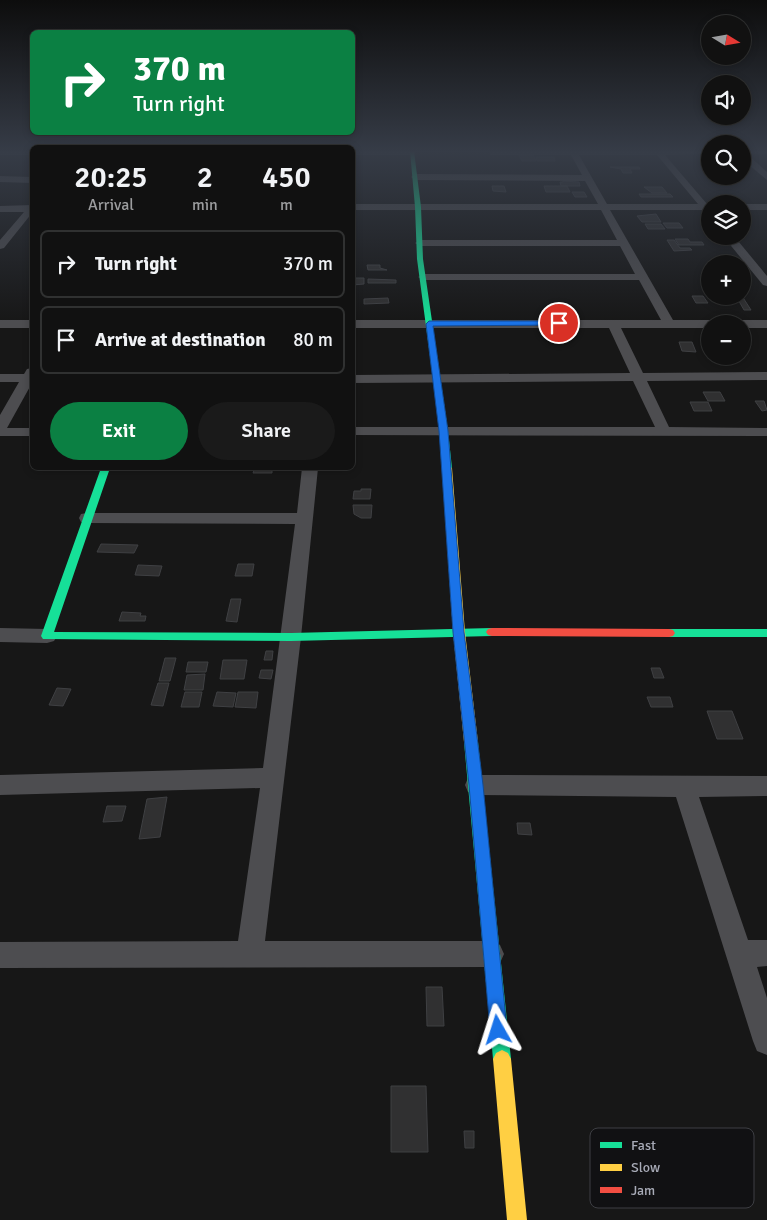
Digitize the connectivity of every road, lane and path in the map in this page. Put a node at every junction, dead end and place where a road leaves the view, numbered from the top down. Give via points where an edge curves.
1 (418, 207) edge
2 (30, 208) edge
3 (604, 208) edge
4 (652, 208) edge
5 (0, 209) edge
6 (701, 209) edge
7 (30, 210) edge
8 (420, 242) junction
9 (624, 243) junction
10 (735, 245) edge
11 (0, 246) edge
12 (424, 277) junction
13 (641, 277) junction
14 (767, 283) edge
15 (613, 323) junction
16 (668, 323) junction
17 (0, 324) edge
18 (30, 324) edge
19 (355, 324) edge
20 (429, 324) junction
21 (767, 324) edge
22 (30, 376) edge
23 (767, 376) edge
24 (640, 377) junction
25 (0, 378) edge
26 (30, 378) edge
27 (355, 379) edge
28 (438, 379) junction
29 (0, 427) edge
30 (355, 431) edge
31 (444, 431) junction
32 (0, 432) edge
33 (30, 432) edge
34 (664, 432) junction
35 (767, 432) edge
36 (104, 470) edge
37 (310, 470) edge
38 (87, 518) junction
39 (304, 519) junction
40 (459, 632) junction
41 (767, 633) edge
42 (0, 636) edge
43 (47, 636) junction
44 (291, 637) junction
45 (272, 778) junction
46 (0, 785) edge
47 (476, 785) junction
48 (767, 786) edge
49 (684, 787) junction
50 (250, 953) junction
51 (767, 953) edge
52 (491, 954) junction
53 (739, 954) junction
54 (0, 955) edge
55 (767, 1040) edge
56 (517, 1220) edge

1 - 8 street
2 - 5 street
3 - 9 street
4 - 6 street
7 - 11 street
8 - 9 street
8 - 12 street
9 - 13 street
10 - 14 street
12 - 13 street
12 - 20 street
13 - 16 street
15 - 16 street
15 - 20 street
15 - 24 street
16 - 21 street
17 - 18 street
19 - 20 street
20 - 28 street
22 - 25 street
23 - 24 street
24 - 28 street
24 - 34 street
26 - 29 street
27 - 28 street
28 - 31 street
30 - 31 street
31 - 34 street
31 - 40 street
32 - 33 street
34 - 35 street
36 - 38 street
37 - 39 street
38 - 39 street
38 - 43 street
39 - 44 street
40 - 41 street
40 - 44 street
40 - 47 street
42 - 43 street
43 - 44 street
44 - 45 street
45 - 46 street
45 - 50 street
47 - 49 street
47 - 52 street
48 - 49 street
49 - 53 street
50 - 52 street
50 - 54 street
51 - 53 street
52 - 56 street
53 - 55 street

